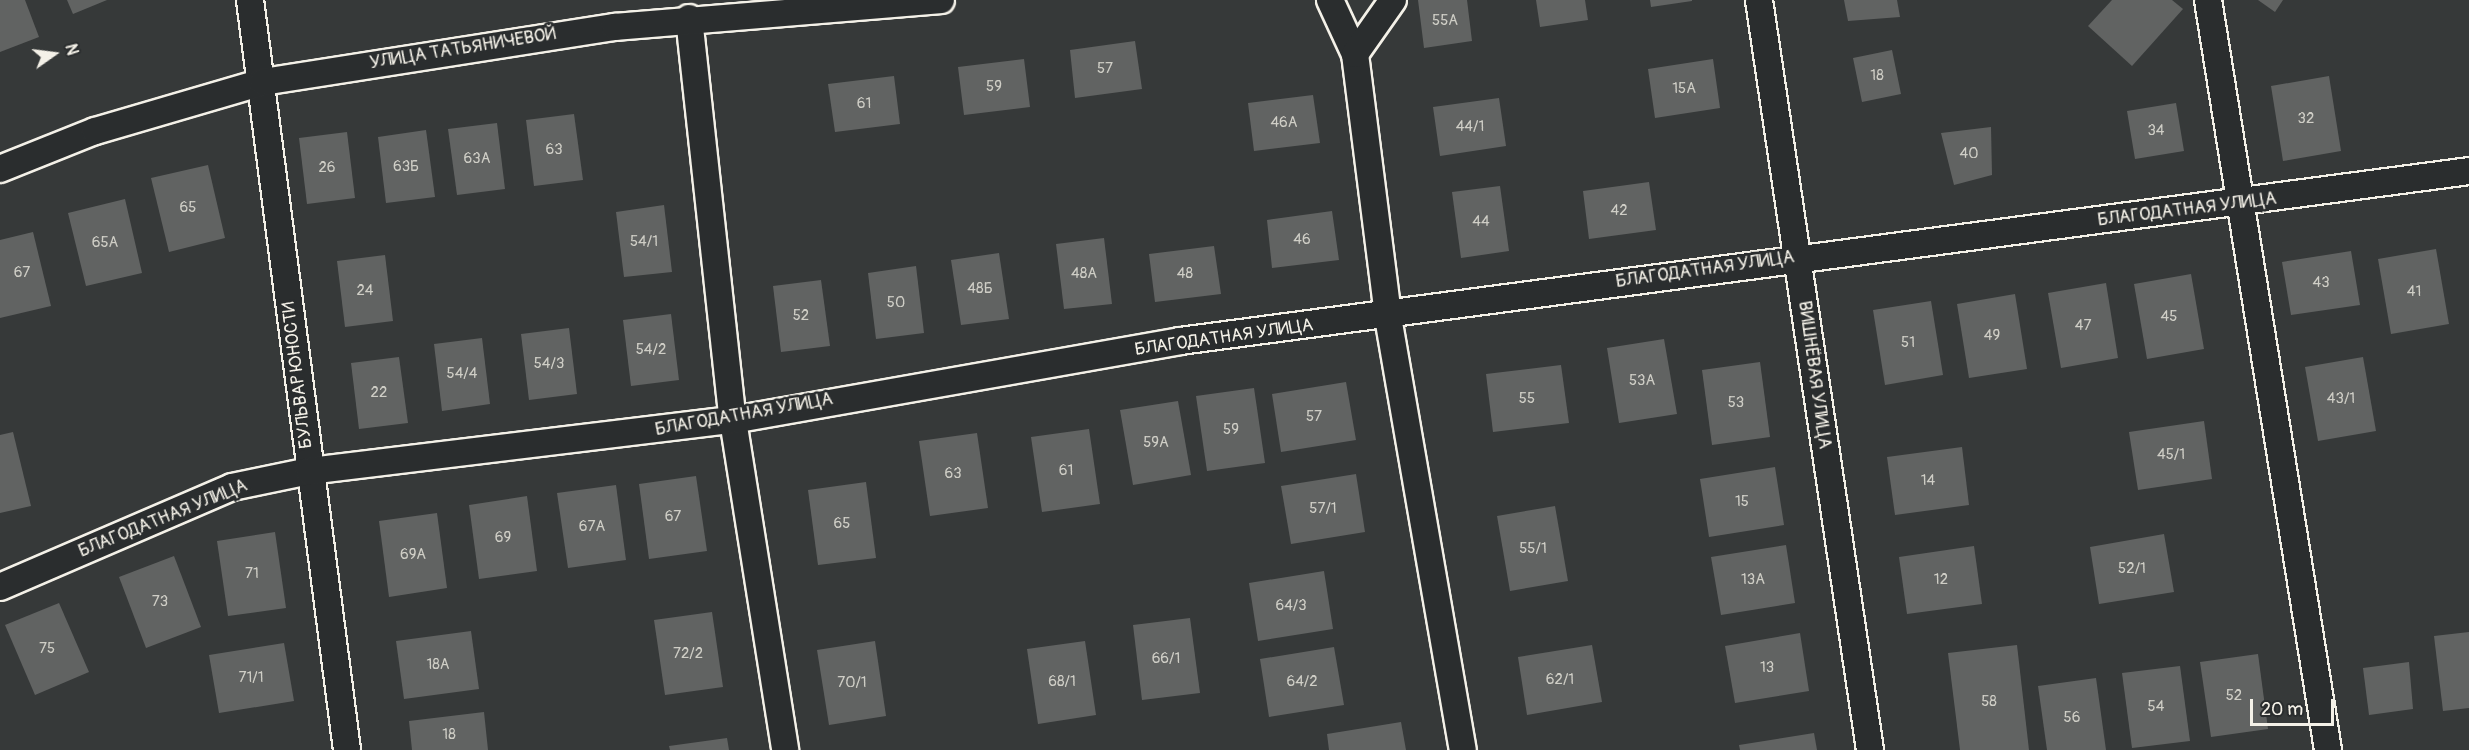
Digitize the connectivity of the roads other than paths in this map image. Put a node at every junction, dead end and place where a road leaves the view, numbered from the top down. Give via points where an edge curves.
1 (250, 0) edge
2 (941, 0) edge
3 (1330, 0) edge
4 (1393, 0) edge
5 (1760, 0) edge
6 (2208, 0) edge
7 (689, 18) junction
8 (1355, 54) junction
9 (263, 82) junction
10 (0, 168) edge
11 (2469, 171) edge
12 (2240, 204) junction
13 (1797, 256) junction
14 (1388, 317) junction
15 (734, 420) junction
16 (309, 471) junction
17 (0, 587) edge
18 (347, 750) edge
19 (785, 750) edge
20 (1463, 750) edge
21 (1870, 750) edge
22 (2328, 750) edge

1 - 9 street, БУЛЬВАР ЮНОСТИ
2 - 7 street, УЛИЦА ТАТЬЯНИЧЕВОЙ
3 - 8 street
4 - 8 street
5 - 13 street, ВИШНЁВАЯ УЛИЦА
6 - 12 street
7 - 9 street, УЛИЦА ТАТЬЯНИЧЕВОЙ
7 - 15 street
8 - 14 street
9 - 10 street, УЛИЦА ТАТЬЯНИЧЕВОЙ via 95,131
9 - 16 street, БУЛЬВАР ЮНОСТИ
11 - 12 street, БЛАГОДАТНАЯ УЛИЦА
12 - 13 street, БЛАГОДАТНАЯ УЛИЦА
12 - 22 street
13 - 14 street, БЛАГОДАТНАЯ УЛИЦА
13 - 21 street, ВИШНЁВАЯ УЛИЦА
14 - 15 street, БЛАГОДАТНАЯ УЛИЦА via 1180,340
14 - 20 street
15 - 16 street, БЛАГОДАТНАЯ УЛИЦА
15 - 19 street
16 - 17 street, БЛАГОДАТНАЯ УЛИЦА via 232,487
16 - 18 street, БУЛЬВАР ЮНОСТИ

